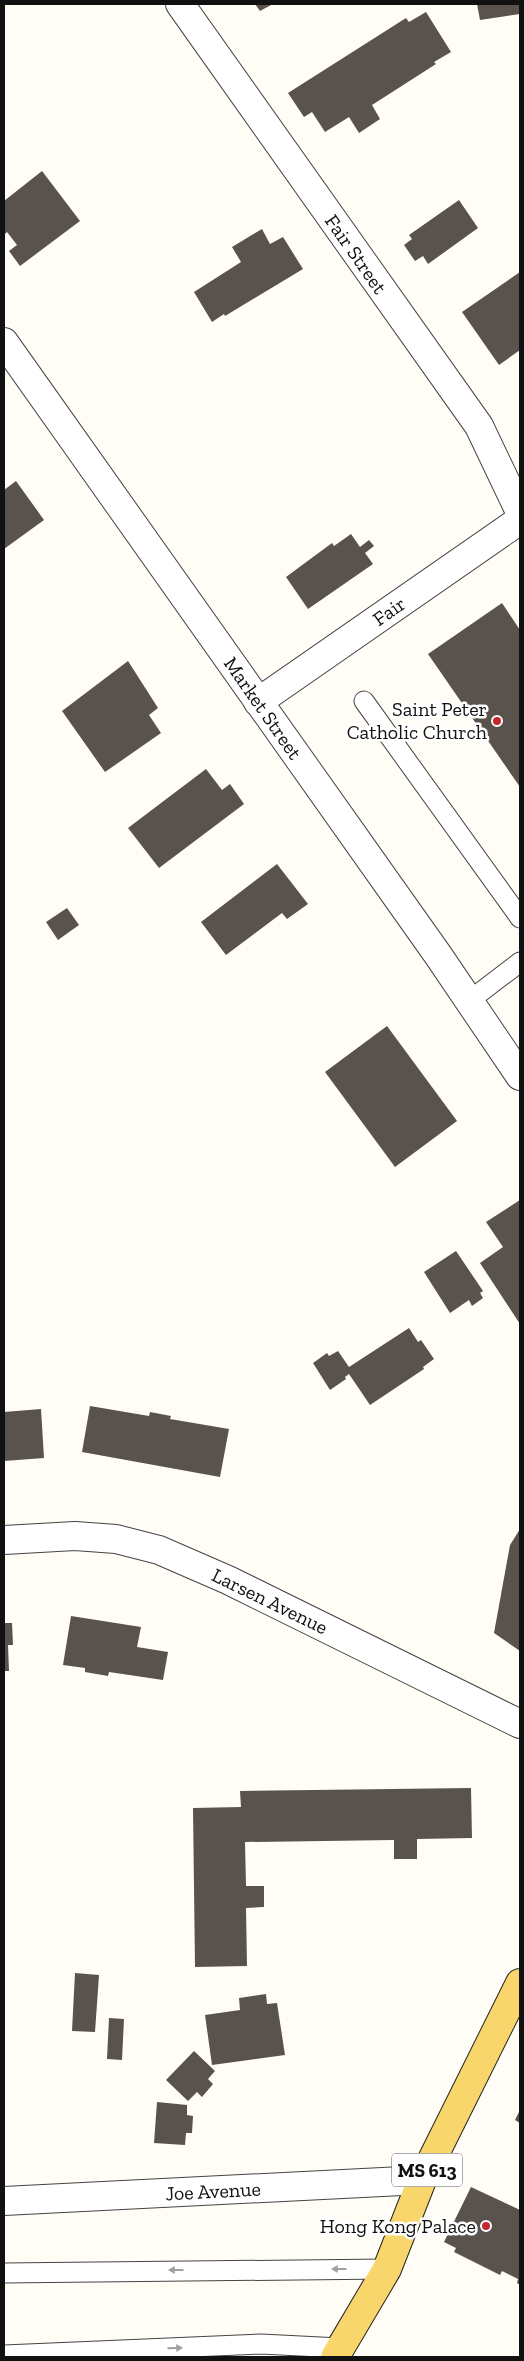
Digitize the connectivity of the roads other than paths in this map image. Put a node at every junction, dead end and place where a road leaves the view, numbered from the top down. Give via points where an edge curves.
1 (180, 4) edge
2 (4, 342) edge
3 (520, 512) edge
4 (520, 520) edge
5 (364, 701) dead end
6 (258, 702) junction
7 (520, 918) edge
8 (520, 962) edge
9 (469, 1001) junction
10 (520, 1076) edge
11 (4, 1540) edge
12 (520, 1724) edge
13 (520, 1984) edge
14 (422, 2180) junction
15 (4, 2201) edge
16 (388, 2269) junction
17 (4, 2273) edge
18 (337, 2352) edge
19 (4, 2355) edge

1 - 3 street, Fair Street via 479,426
2 - 6 street, Market Street
4 - 6 street, Fair
5 - 7 lane
6 - 9 street, Market Street
8 - 9 lane
9 - 10 street, Market Street
11 - 12 street, Larsen Avenue via 75,1536 116,1540 159,1550 228,1580
13 - 14 main road, MS 613
14 - 15 street, Joe Avenue
14 - 16 main road, MS 613
16 -> 17 lane
16 - 18 main road, MS 613
19 -> 18 lane via 261,2344

